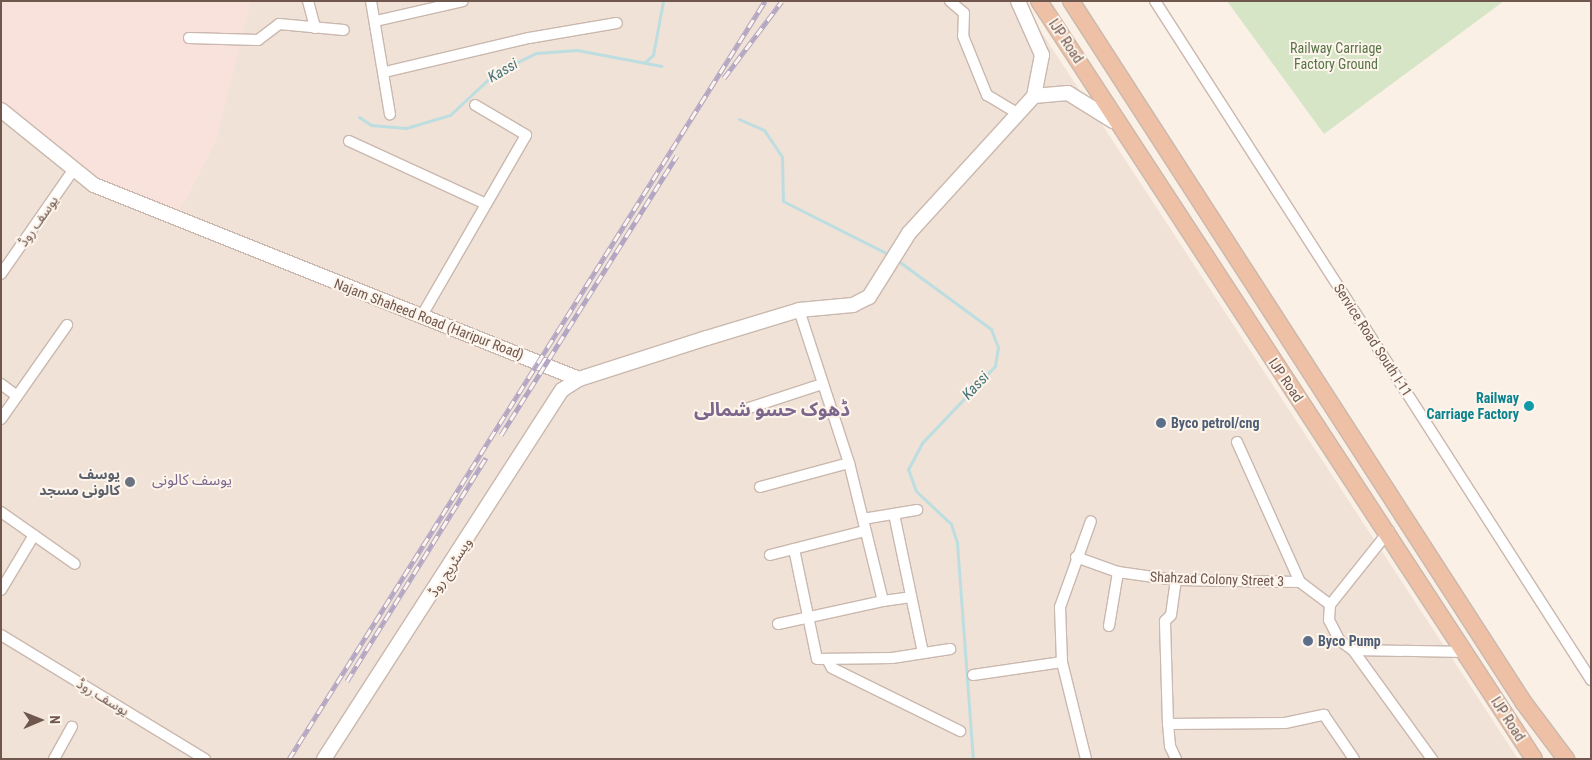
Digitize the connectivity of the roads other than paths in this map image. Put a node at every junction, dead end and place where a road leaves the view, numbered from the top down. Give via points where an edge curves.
1 (308, 1) edge
2 (371, 1) edge
3 (464, 1) edge
4 (950, 1) edge
5 (1018, 1) edge
6 (1039, 1) edge
7 (1072, 1) edge
8 (1155, 1) edge
9 (376, 21) junction
10 (617, 23) dead end
11 (315, 28) junction
12 (344, 30) dead end
13 (189, 38) dead end
14 (385, 72) junction
15 (1034, 96) junction
16 (475, 105) dead end
17 (1, 110) edge
18 (390, 114) dead end
19 (1019, 114) junction
20 (349, 141) dead end
21 (1132, 142) junction
22 (74, 169) junction
23 (486, 204) junction
24 (1, 274) edge
25 (799, 310) junction
26 (421, 317) junction
27 (67, 325) dead end
28 (1292, 339) junction
29 (1268, 353) junction
30 (579, 379) junction
31 (1, 384) edge
32 (822, 384) junction
33 (17, 396) junction
34 (749, 408) dead end
35 (1, 419) edge
36 (1237, 442) dead end
37 (849, 463) junction
38 (760, 487) dead end
39 (917, 510) dead end
40 (1, 512) edge
41 (894, 514) junction
42 (863, 519) junction
43 (1091, 521) dead end
44 (865, 531) junction
45 (1389, 531) junction
46 (34, 535) junction
47 (794, 549) junction
48 (770, 555) dead end
49 (1076, 557) junction
50 (75, 564) dead end
51 (1118, 572) junction
52 (1176, 580) junction
53 (1300, 582) junction
54 (1, 590) edge
55 (911, 597) junction
56 (884, 601) junction
57 (1330, 605) junction
58 (811, 617) junction
59 (778, 624) dead end
60 (1110, 626) dead end
61 (1, 636) edge
62 (950, 649) dead end
63 (1353, 650) junction
64 (1465, 652) junction
65 (923, 653) junction
66 (828, 659) junction
67 (1062, 662) junction
68 (973, 675) dead end
69 (1591, 680) edge
70 (1173, 724) junction
71 (72, 727) dead end
72 (960, 731) dead end
73 (54, 759) edge
74 (205, 759) edge
75 (324, 759) edge
76 (1086, 759) edge
77 (1176, 759) edge
78 (1354, 759) edge
79 (1432, 759) edge
80 (1534, 759) edge
81 (1566, 759) edge

1 - 11 street
2 - 9 street
3 - 9 street
4 - 19 street via 964,13 963,36 987,94
5 - 15 main road via 1042,55
6 - 21 highway, IJP Road
7 - 28 highway, IJP Road
8 - 69 street, Service Road South I-11
9 - 14 street
10 - 14 street via 529,38
11 - 12 street
11 - 13 street via 279,24 258,40
14 - 18 street
15 - 19 main road
15 - 21 main road via 1061,91 1080,98 1100,109
16 - 23 street via 526,135
17 - 22 main road, Najam Shaheed Road (Haripur Road)
19 - 25 main road via 913,231 884,276 862,302
20 - 23 street
21 - 29 highway, IJP Road
22 - 24 street, یوسف روڈ
22 - 26 main road, Najam Shaheed Road (Haripur Road) via 112,192
23 - 26 street
25 - 30 main road
25 - 32 street
26 - 30 main road, Najam Shaheed Road (Haripur Road)
27 - 33 street
28 - 29 highway
28 - 81 highway, IJP Road via 1524,702
29 - 45 highway, IJP Road
30 - 75 main road, ویسٹریج روڈ via 562,390
31 - 33 street
32 - 34 street
32 - 37 street
33 - 35 street
36 - 53 street
37 - 38 street
37 - 42 street
39 - 41 street
40 - 46 street
41 - 42 street
41 - 55 street
42 - 44 street
43 - 49 street
44 - 47 street
44 - 56 street
45 - 57 street
45 - 64 highway, IJP Road
46 - 50 street
46 - 54 street
47 - 48 street
47 - 58 street
49 - 51 street, Shahzad Colony Street 3
49 - 67 street via 1060,607
51 - 52 street, Shahzad Colony Street 3
51 - 60 street
52 - 53 street, Shahzad Colony Street 3
52 - 70 street via 1171,615 1165,621
53 - 57 street
55 - 56 street
55 - 65 street
56 - 58 street
57 - 63 street via 1329,620 1339,640
58 - 59 street
58 - 66 street via 816,659
61 - 74 street, یوسف روڈ
62 - 65 street
63 - 64 street
63 - 79 street
64 - 80 highway, IJP Road
65 - 66 street
66 - 72 street via 832,668
67 - 68 street
67 - 76 street
70 - 77 street via 1170,746
70 - 78 street via 1285,723 1324,715
71 - 73 street

